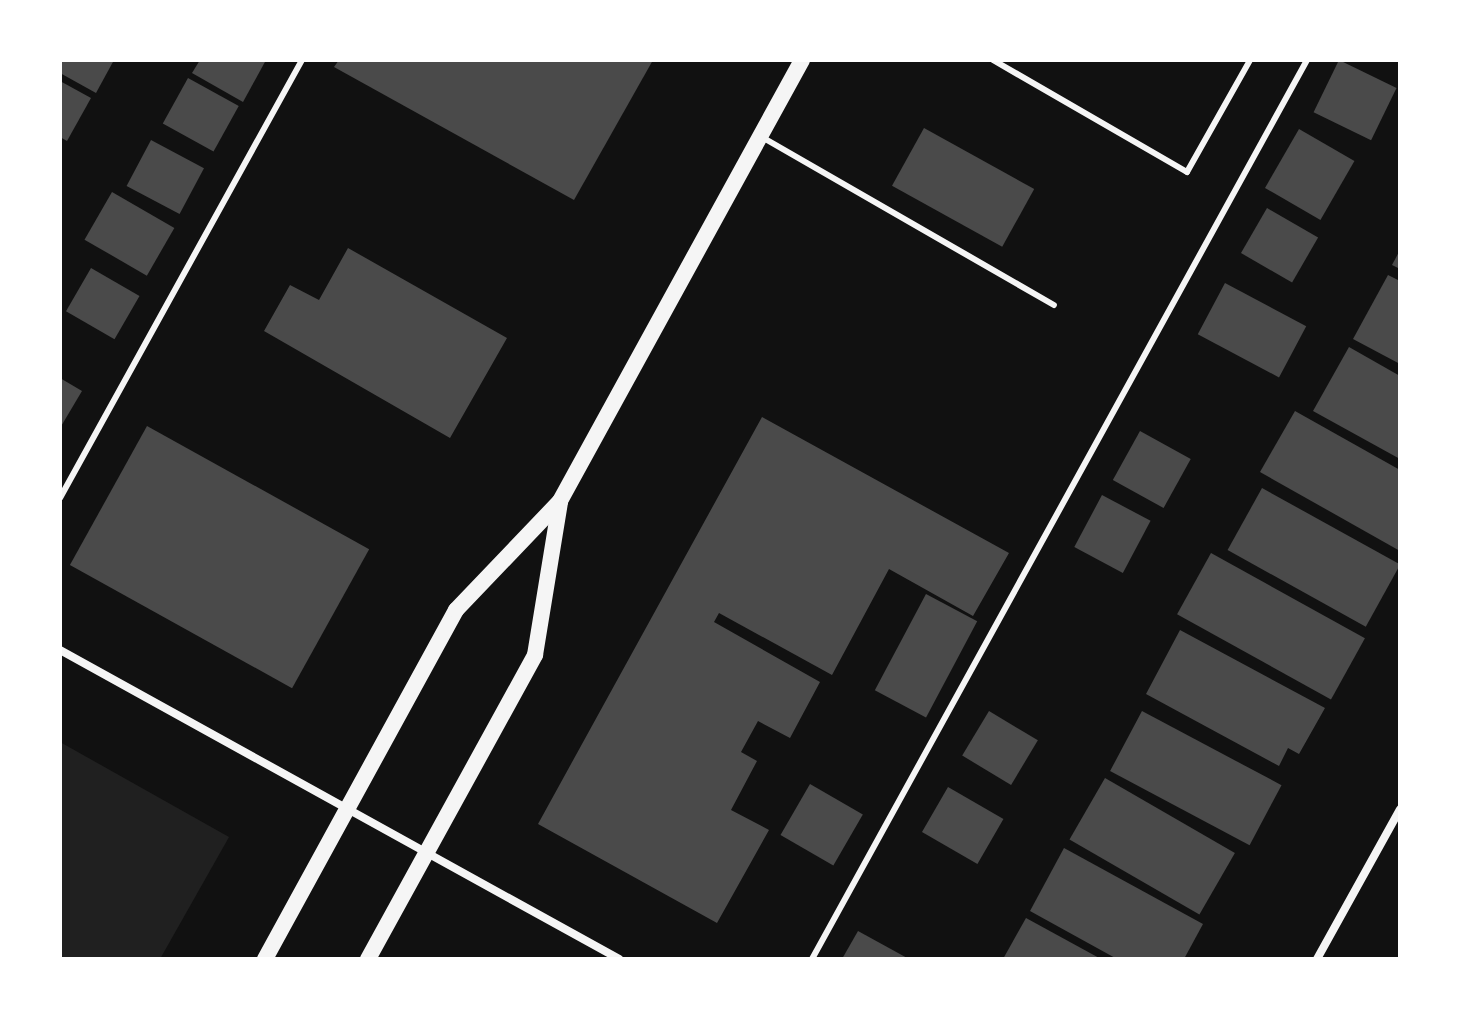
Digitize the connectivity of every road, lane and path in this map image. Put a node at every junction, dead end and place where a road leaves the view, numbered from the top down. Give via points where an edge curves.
1 (302, 60) edge
2 (802, 60) edge
3 (993, 60) edge
4 (1250, 60) edge
5 (1307, 60) edge
6 (760, 136) junction
7 (1054, 305) dead end
8 (60, 498) edge
9 (560, 501) junction
10 (60, 650) edge
11 (348, 809) junction
12 (1400, 809) edge
13 (426, 853) junction
14 (265, 959) edge
15 (368, 959) edge
16 (619, 959) edge
17 (812, 959) edge
18 (1317, 959) edge

1 - 8 lane
2 - 6 main road
3 - 4 lane via 1187,172
5 - 17 lane
6 - 7 lane
6 - 9 main road
9 - 11 main road via 456,610
9 - 13 main road via 535,655
10 - 11 street
11 - 13 street
11 - 14 main road
12 - 18 street
13 - 15 main road
13 - 16 street

